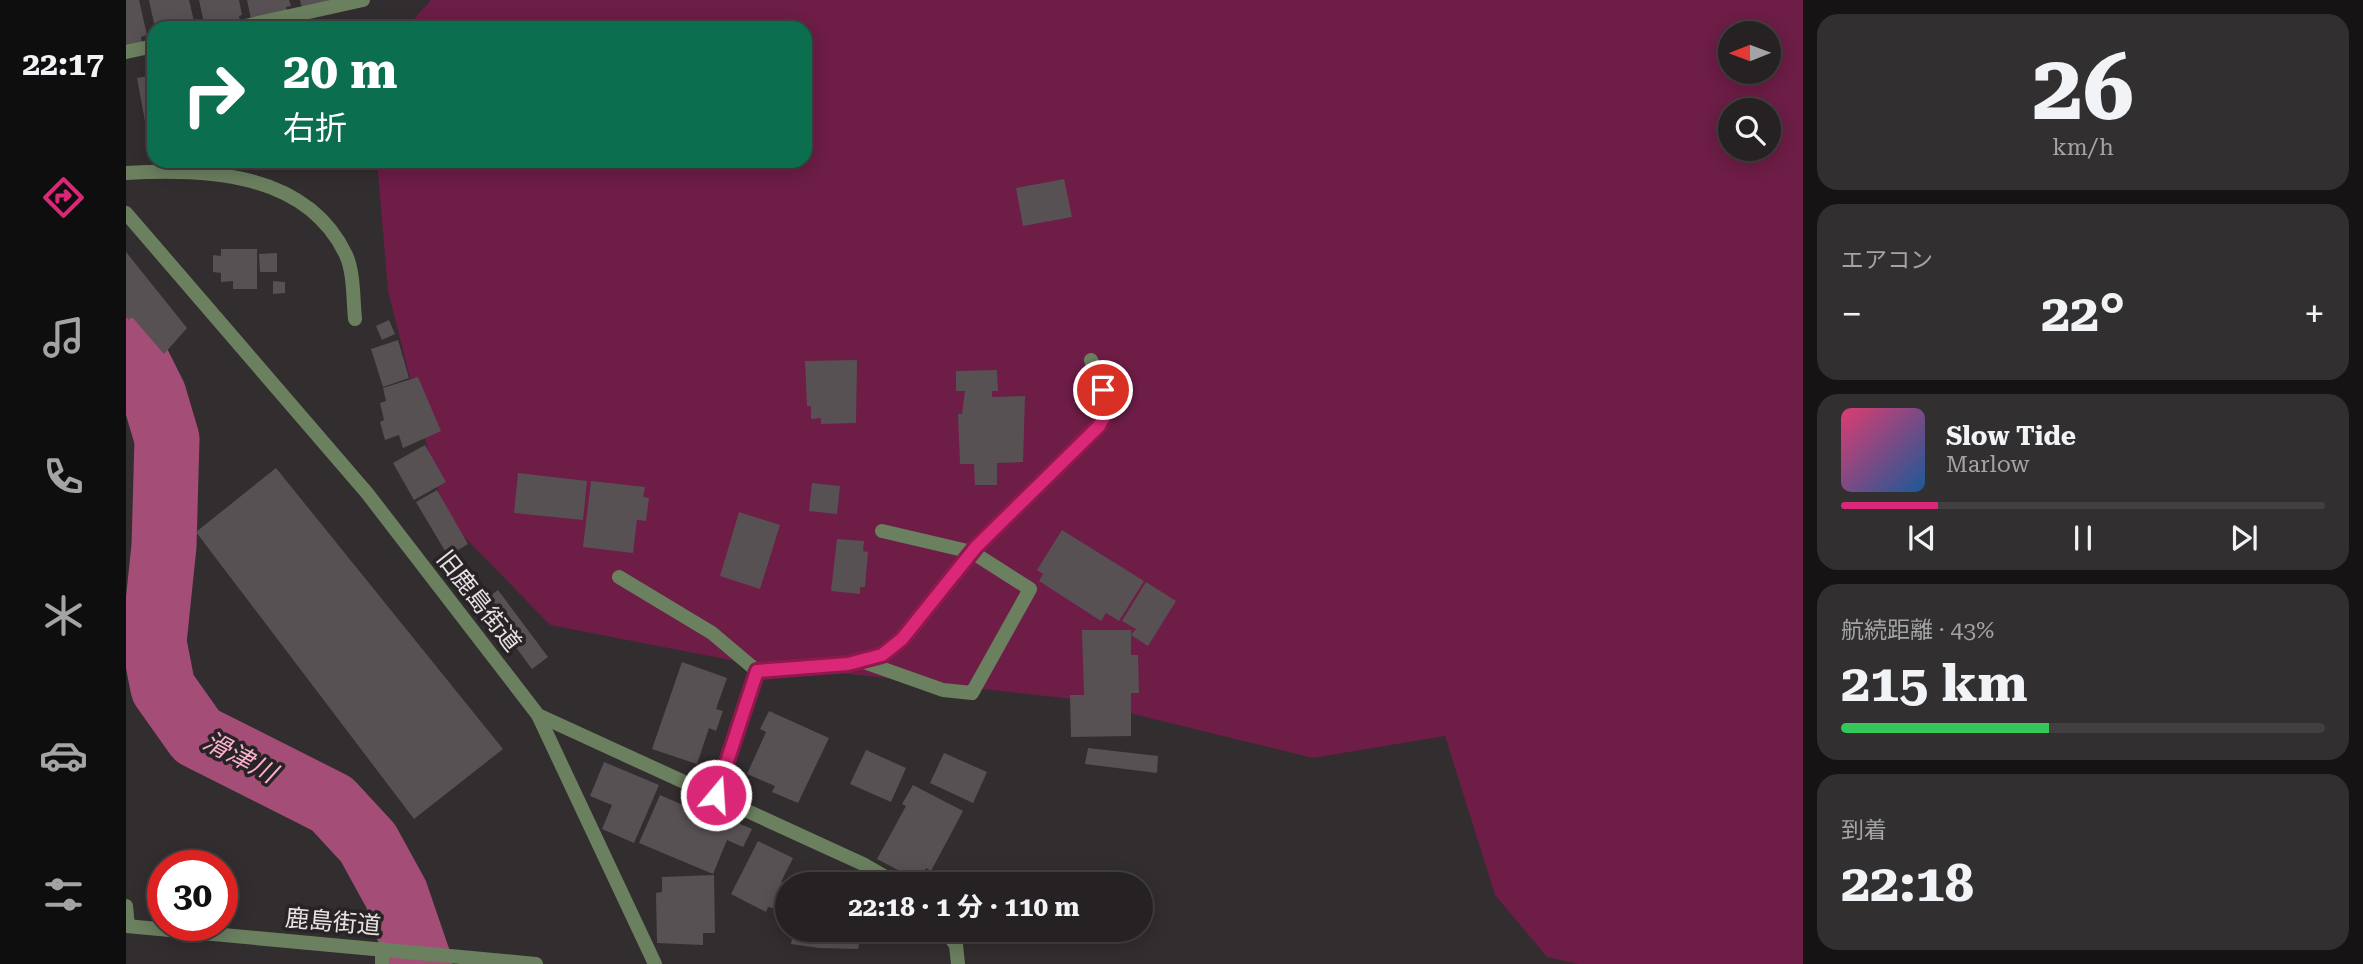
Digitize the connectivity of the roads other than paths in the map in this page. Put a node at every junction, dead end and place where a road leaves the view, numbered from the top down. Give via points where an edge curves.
1 (363, 0) edge
2 (268, 21) edge
3 (147, 48) edge
4 (126, 52) edge
5 (126, 173) edge
6 (127, 210) edge
7 (355, 318) dead end
8 (1091, 360) dead end
9 (883, 531) dead end
10 (972, 552) junction
11 (619, 577) dead end
12 (862, 661) junction
13 (757, 671) junction
14 (538, 715) junction
15 (716, 795) junction
16 (877, 872) edge
17 (126, 906) edge
18 (127, 926) edge
19 (954, 942) edge
20 (382, 957) edge
21 (536, 964) edge
22 (655, 964) edge
23 (958, 964) edge

1 - 2 street
3 - 4 street
5 - 7 street via 167,170 237,175 287,194 323,220 347,257
6 - 14 street, 旧鹿島街道 via 367,493
8 - 10 street via 1106,413 1099,426
9 - 10 street
10 - 12 street via 902,639 882,655
10 - 12 street via 1030,589 972,693 943,690
11 - 13 street via 712,633
12 - 13 street
13 - 15 street
14 - 15 street, 旧鹿島街道
14 - 22 street
15 - 16 street, 旧鹿島街道
17 - 18 street
18 - 20 street, 鹿島街道
19 - 23 street
20 - 21 street, 鹿島街道 via 400,951

